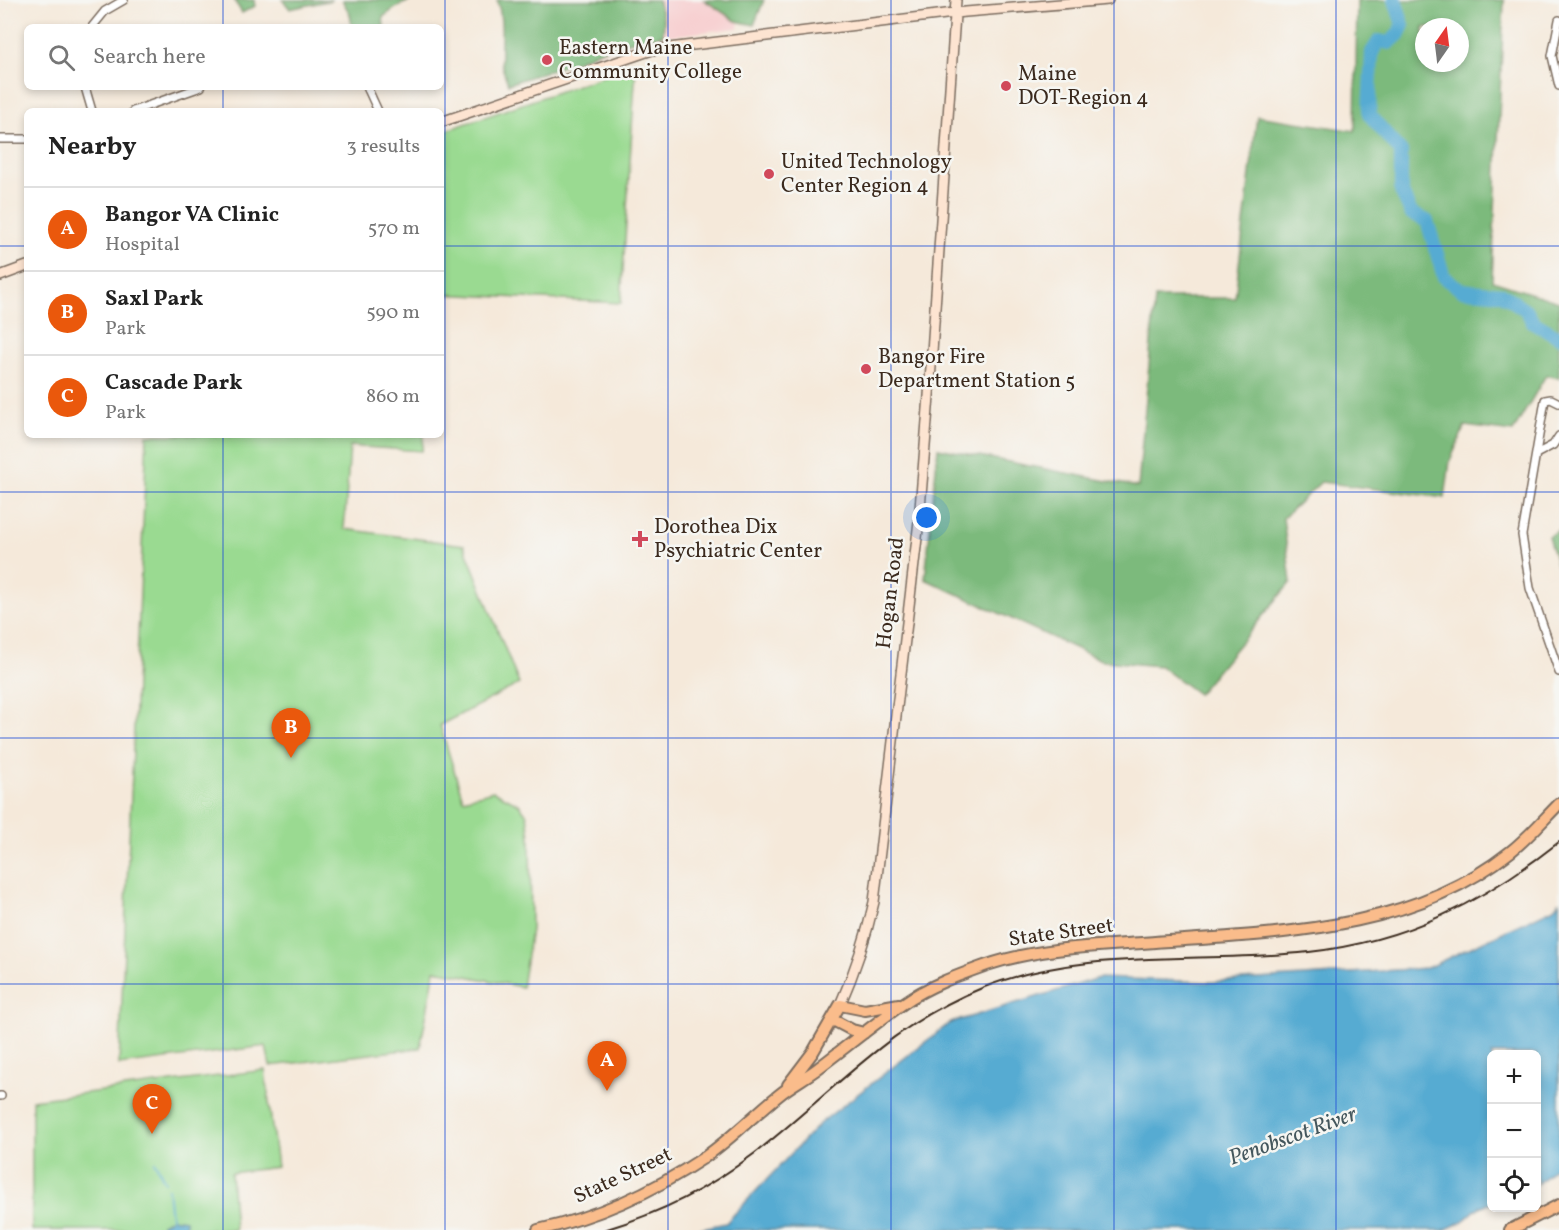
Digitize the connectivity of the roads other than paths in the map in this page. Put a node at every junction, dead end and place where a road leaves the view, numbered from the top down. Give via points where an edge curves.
1 (124, 0) edge
2 (956, 0) edge
3 (1108, 0) edge
4 (954, 13) junction
5 (1559, 20) edge
6 (94, 24) edge
7 (1558, 85) edge
8 (87, 90) edge
9 (192, 90) edge
10 (368, 90) edge
11 (91, 108) edge
12 (142, 108) edge
13 (377, 108) edge
14 (444, 121) edge
15 (0, 139) edge
16 (24, 139) edge
17 (24, 267) edge
18 (0, 276) edge
19 (1559, 403) edge
20 (1559, 436) edge
21 (1536, 454) junction
22 (1559, 672) edge
23 (1559, 804) edge
24 (905, 1002) junction
25 (840, 1005) junction
26 (833, 1020) junction
27 (864, 1033) junction
28 (780, 1094) junction
29 (1559, 1205) edge
30 (538, 1230) edge
31 (1510, 1230) edge

1 - 6 street via 105,11
2 - 4 main road, Hogan Road
3 - 4 main road
4 - 14 main road via 652,50
4 - 25 main road, Hogan Road via 916,543 874,902 867,936
5 - 7 street via 1552,56
8 - 11 street
9 - 12 street
10 - 13 street
15 - 16 street
17 - 18 main road
19 - 21 street via 1545,400
20 - 21 street
21 - 22 street via 1522,535 1530,588
23 - 24 main road, State Street via 1512,850 1484,870 1455,888 1396,911 1306,930 1044,951 990,964
24 - 25 main road via 865,1010
24 - 27 main road, State Street
25 - 26 main road, Hogan Road
26 - 27 main road
26 - 28 main road, Hogan Road
27 - 28 main road, State Street
28 - 30 main road, State Street via 740,1131 647,1191 591,1215
29 - 31 main road

